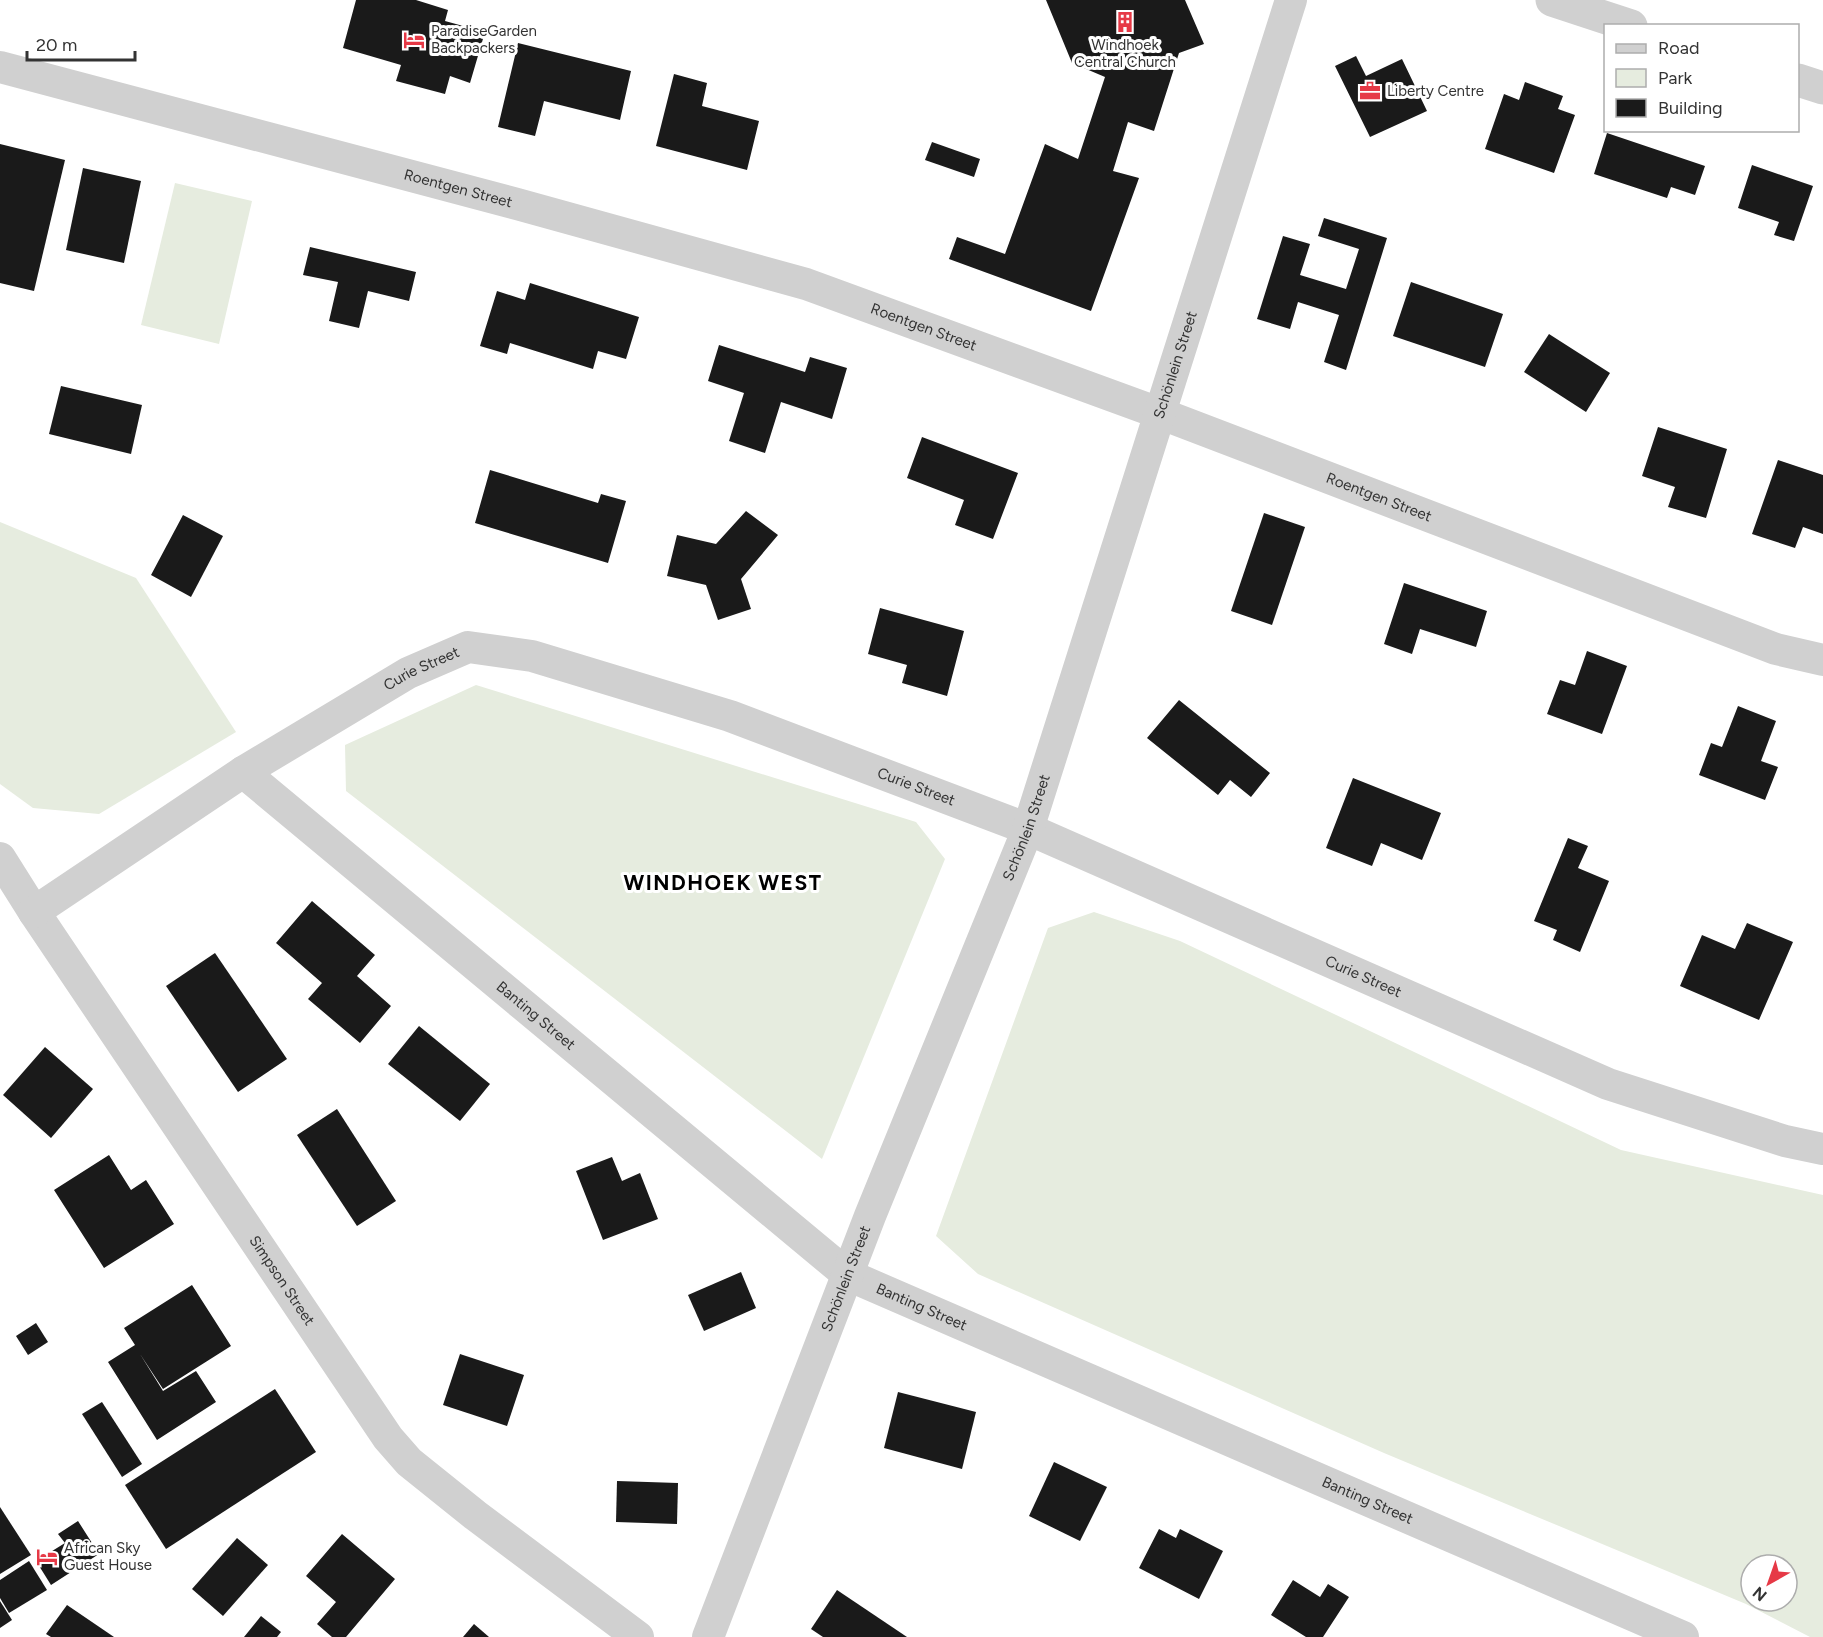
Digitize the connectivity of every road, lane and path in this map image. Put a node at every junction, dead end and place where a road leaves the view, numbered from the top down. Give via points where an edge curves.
1 (1292, 0) edge
2 (1552, 0) edge
3 (1625, 24) edge
4 (0, 67) edge
5 (1799, 81) edge
6 (1823, 88) edge
7 (1159, 413) junction
8 (1823, 660) edge
9 (243, 772) junction
10 (1028, 829) junction
11 (0, 858) edge
12 (34, 912) junction
13 (1823, 1149) edge
14 (848, 1275) junction
15 (638, 1637) edge
16 (708, 1637) edge
17 (1683, 1637) edge

1 - 7 street, Schönlein Street
2 - 3 street
4 - 7 street, Roentgen Street via 806,284
5 - 6 street
7 - 8 street, Roentgen Street via 1776,649
7 - 10 street, Schönlein Street
9 - 10 street, Curie Street via 408,673 468,647 532,656 729,716
9 - 12 street, Curie Street
9 - 14 street, Banting Street
10 - 13 street, Curie Street via 1608,1084 1785,1142
10 - 14 street, Schönlein Street
11 - 12 street, Simpson Street
12 - 15 street, Simpson Street via 388,1438 410,1462 475,1515
14 - 16 street, Schönlein Street
14 - 17 street, Banting Street

